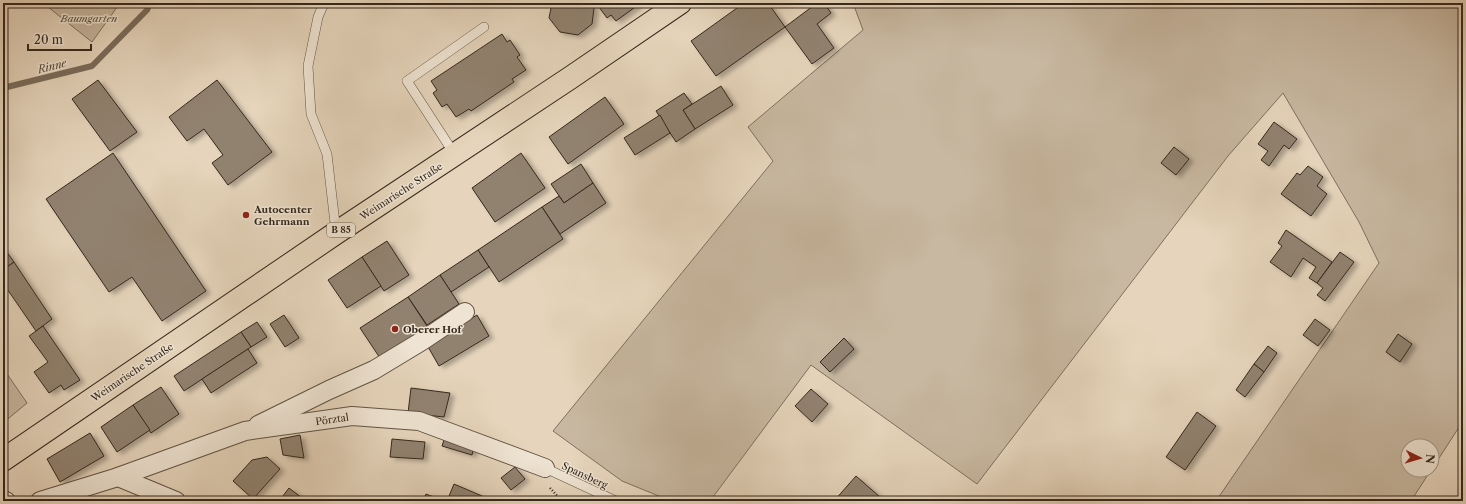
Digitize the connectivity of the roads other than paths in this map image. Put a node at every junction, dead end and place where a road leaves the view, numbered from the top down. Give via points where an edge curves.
1 (324, 3) edge
2 (680, 3) edge
3 (484, 27) dead end
4 (455, 155) junction
5 (336, 233) junction
6 (465, 312) dead end
7 (245, 431) junction
8 (3, 460) edge
9 (545, 468) joint
10 (118, 477) junction
11 (3, 500) edge
12 (6, 501) edge
13 (40, 501) edge
14 (176, 501) edge
15 (616, 501) edge

1 - 5 lane via 318,17 308,66 311,114 327,154
2 - 4 main road, Weimarische Straße / B 85
3 - 4 lane via 407,81
4 - 5 main road, Weimarische Straße / B 85
5 - 8 main road, Weimarische Straße / B 85
6 - 7 street via 374,370
7 - 9 street, Pörztal via 352,416 419,421
7 - 10 street, Pörztal
9 - 15 lane, Spansberg
10 - 13 street, Pörztal
10 - 14 street
11 - 12 street

